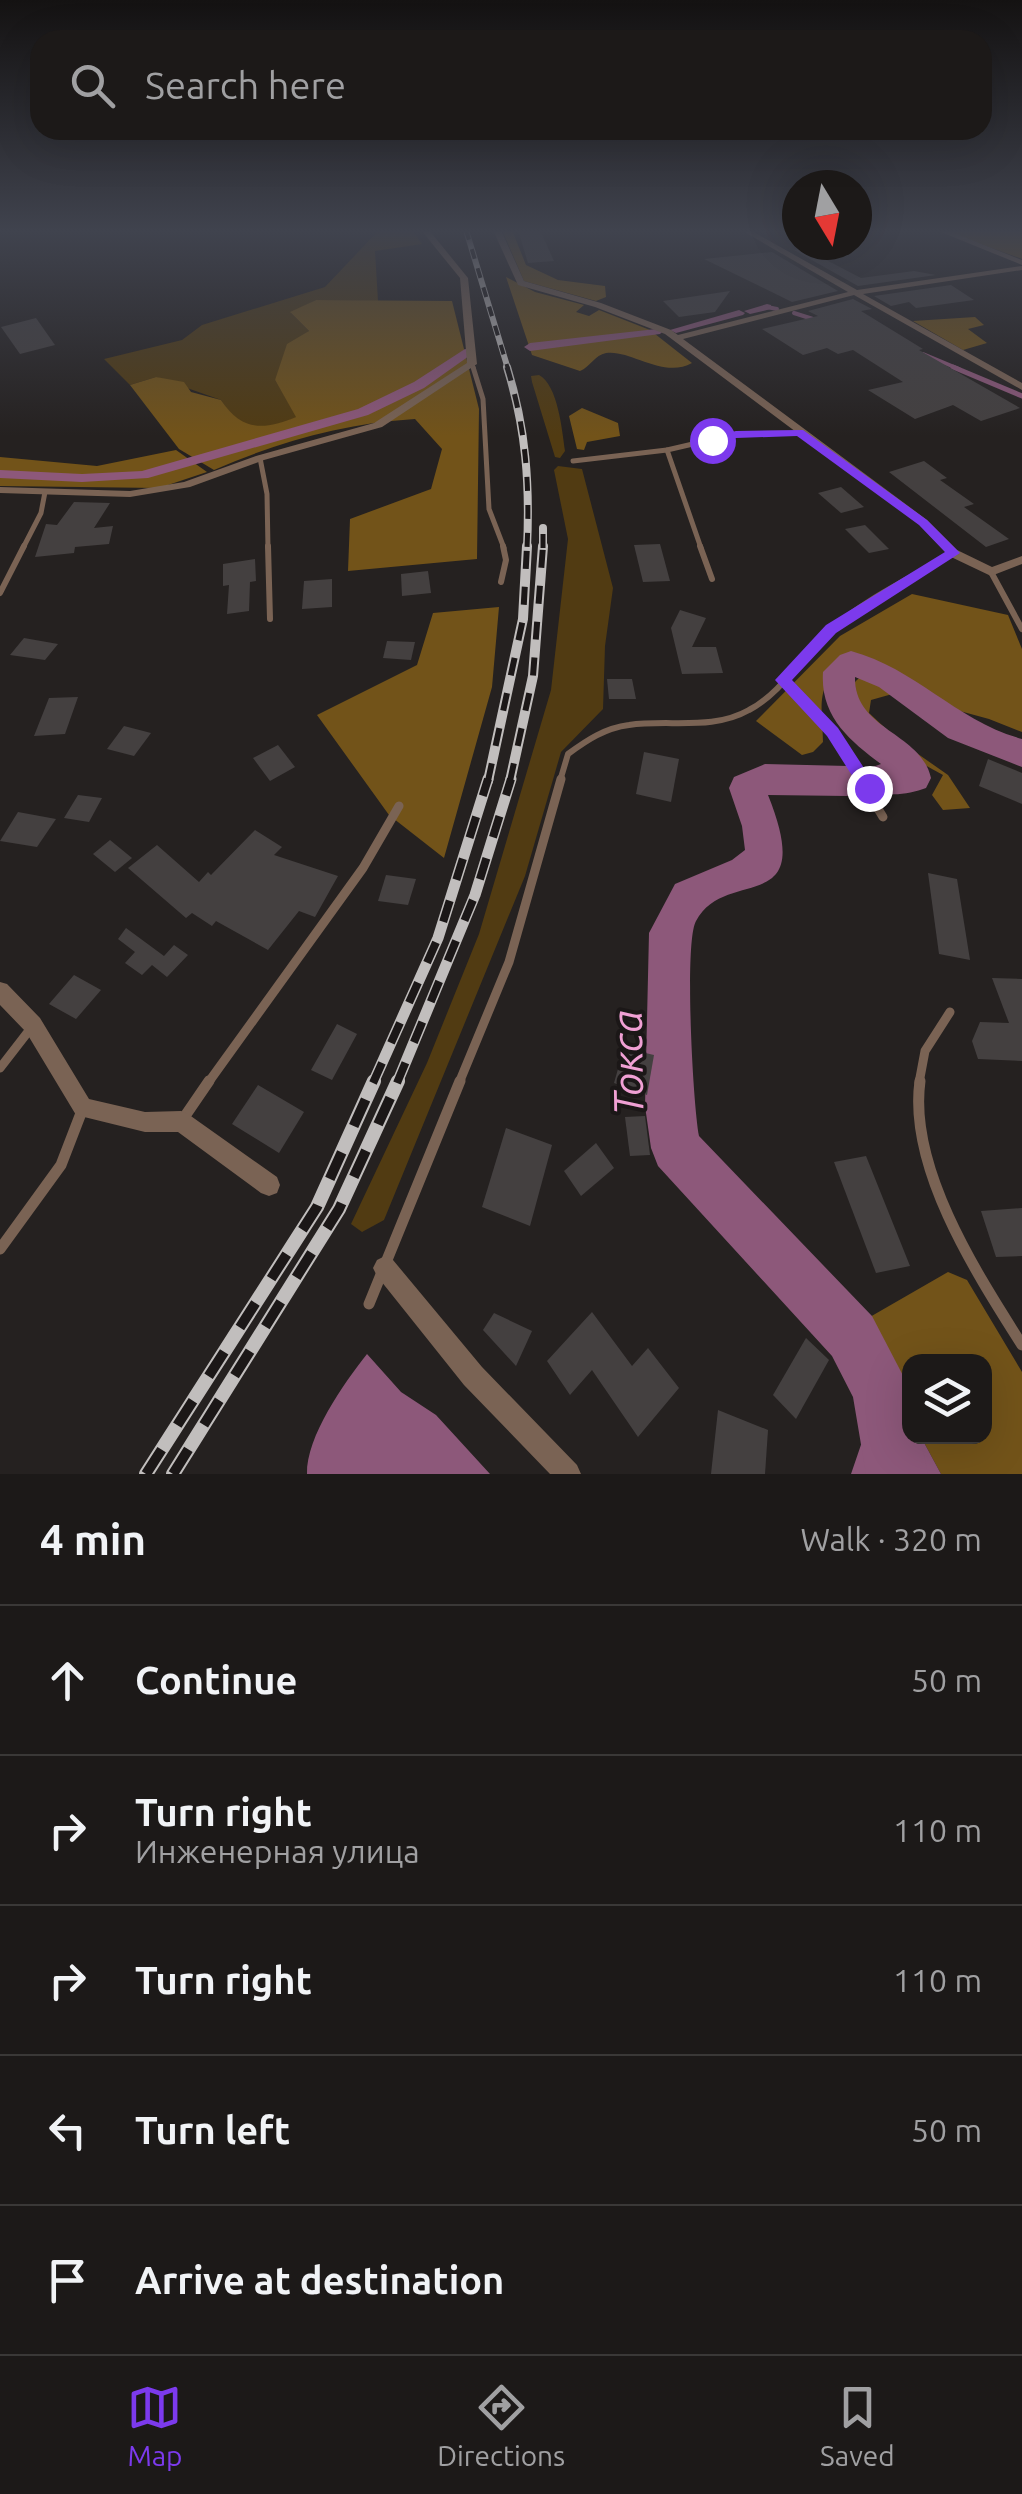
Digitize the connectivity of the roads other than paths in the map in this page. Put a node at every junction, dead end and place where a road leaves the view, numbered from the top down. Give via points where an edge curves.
1 (466, 299) edge
2 (574, 299) edge
3 (829, 299) edge
4 (862, 299) edge
5 (677, 338) junction
6 (472, 364) junction
7 (1022, 387) edge
8 (800, 433) junction
9 (667, 450) junction
10 (260, 458) junction
11 (573, 461) dead end
12 (0, 490) edge
13 (45, 492) junction
14 (953, 553) junction
15 (1022, 560) edge
16 (992, 572) junction
17 (712, 579) dead end
18 (501, 582) dead end
19 (0, 593) edge
20 (270, 619) dead end
21 (1022, 629) edge
22 (782, 680) junction
23 (399, 806) dead end
24 (883, 817) dead end
25 (0, 991) edge
26 (950, 1012) dead end
27 (34, 1025) junction
28 (0, 1068) edge
29 (84, 1108) junction
30 (181, 1122) junction
31 (269, 1186) dead end
32 (0, 1249) edge
33 (385, 1268) junction
34 (370, 1304) dead end
35 (1022, 1345) edge
36 (568, 1474) edge

1 - 6 street
2 - 5 street
3 - 5 street
4 - 7 street
5 - 8 street
6 - 10 street via 378,424
6 - 18 lane via 487,409 490,514 505,544
8 - 9 lane via 736,434
8 - 14 street via 923,522
9 - 11 lane
9 - 17 lane
10 - 13 street via 159,492
10 - 20 lane via 268,494
12 - 13 street
13 - 19 lane
14 - 16 street
14 - 22 lane via 831,629
15 - 16 street
16 - 21 lane
22 - 24 lane via 833,732
22 - 33 lane via 736,717 617,724 568,754 509,962
23 - 30 lane
25 - 27 street
26 - 35 lane via 925,1050 919,1091 925,1144 971,1266
27 - 28 lane
27 - 29 street
29 - 30 street
29 - 32 lane via 78,1137 58,1172
30 - 31 street
33 - 34 lane
33 - 36 street via 472,1376

